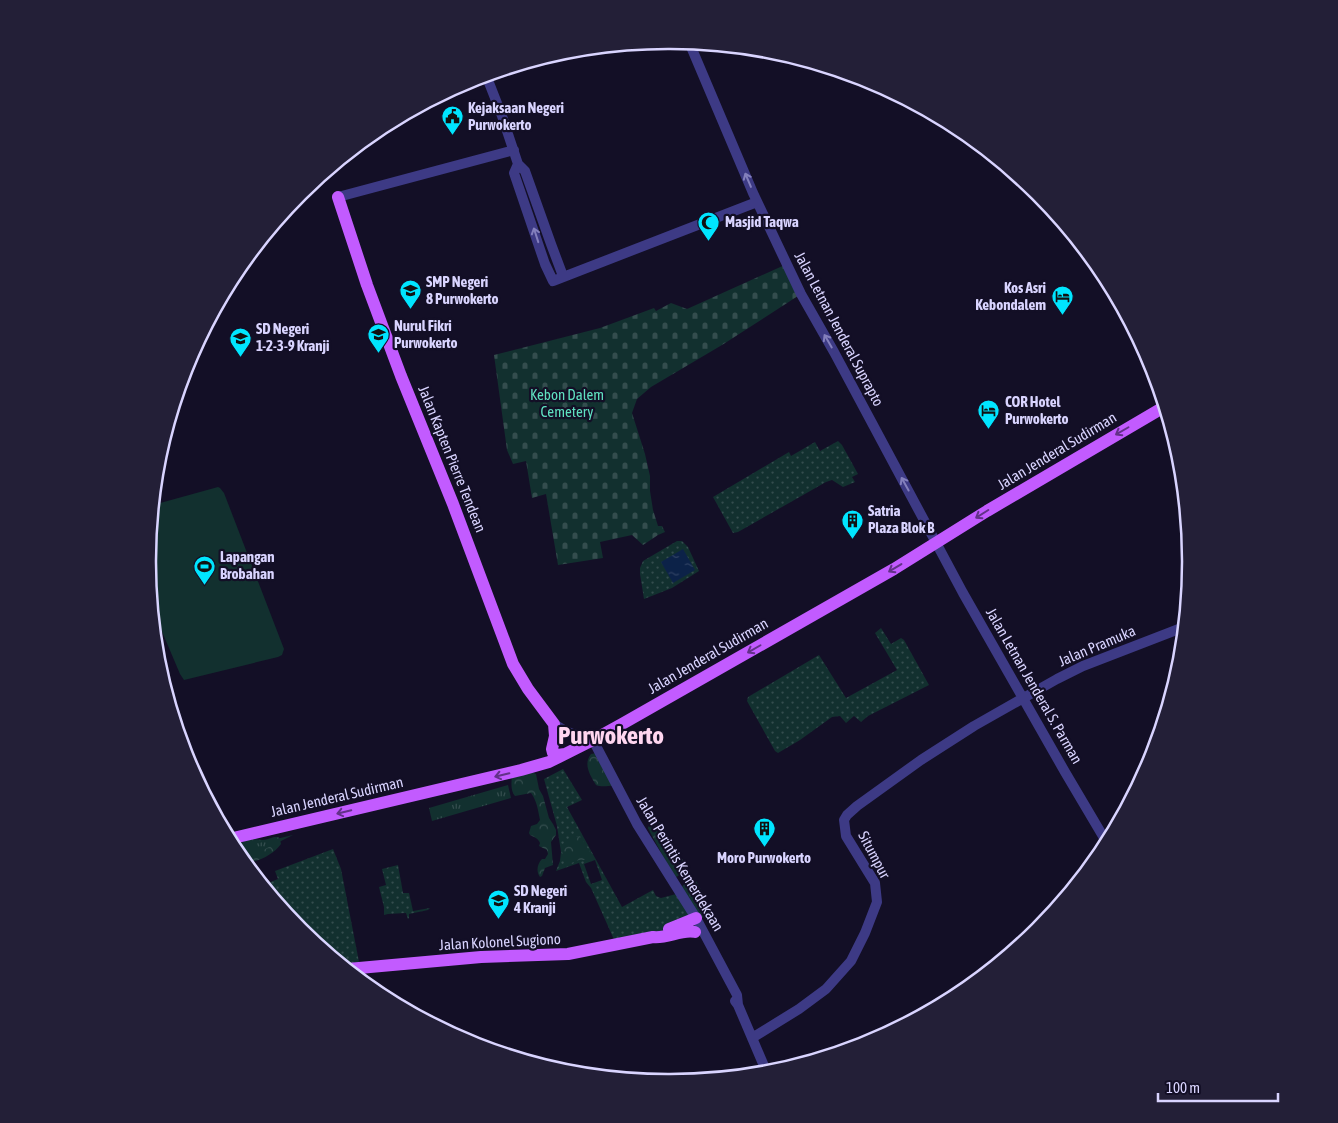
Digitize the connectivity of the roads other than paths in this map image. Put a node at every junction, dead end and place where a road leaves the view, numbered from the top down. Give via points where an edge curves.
1 (692, 50) edge
2 (489, 82) edge
3 (514, 150) junction
4 (518, 164) junction
5 (338, 197) joint
6 (757, 202) junction
7 (563, 276) junction
8 (1159, 410) edge
9 (937, 542) junction
10 (1177, 630) edge
11 (1024, 698) junction
12 (554, 724) junction
13 (593, 740) junction
14 (565, 754) junction
15 (1102, 835) edge
16 (237, 837) edge
17 (696, 918) junction
18 (695, 932) joint
19 (660, 935) junction
20 (357, 968) edge
21 (719, 968) junction
22 (752, 1038) junction
23 (763, 1065) edge

6 -> 1 street, Jalan Letnan Jenderal Suprapto
2 - 3 street
3 - 4 street
3 - 5 street
4 - 7 street via 525,171
7 -> 4 street via 553,281 545,264 514,173
5 - 12 main road, Jalan Kapten Pierre Tendean via 366,285 513,664
6 - 7 street
9 -> 6 street, Jalan Letnan Jenderal Suprapto via 801,294
8 -> 9 main road, Jalan Jenderal Sudirman
9 - 11 street, Jalan Letnan Jenderal S. Parman
9 -> 13 main road, Jalan Jenderal Sudirman
10 - 11 street, Jalan Pramuka via 1082,666
11 - 15 street, Jalan Letnan Jenderal S. Parman
11 - 22 street, Situmpur via 921,760 847,815 844,820 846,836 875,883 878,902 865,933 851,961 826,989
12 - 13 street
12 - 14 main road via 553,753
13 - 14 main road, Jalan Jenderal Sudirman
13 - 17 street, Jalan Perintis Kemerdekaan via 645,838
14 -> 16 main road, Jalan Jenderal Sudirman via 521,770
17 - 19 main road, Jalan Kolonel Sugiono
17 - 21 street, Jalan Perintis Kemerdekaan
18 - 19 main road, Jalan Kolonel Sugiono
18 - 21 street, Jalan Perintis Kemerdekaan
19 - 20 main road, Jalan Kolonel Sugiono via 568,954 481,957
21 - 22 street, Jalan Perintis Kemerdekaan
22 - 23 street, Jalan Perintis Kemerdekaan

